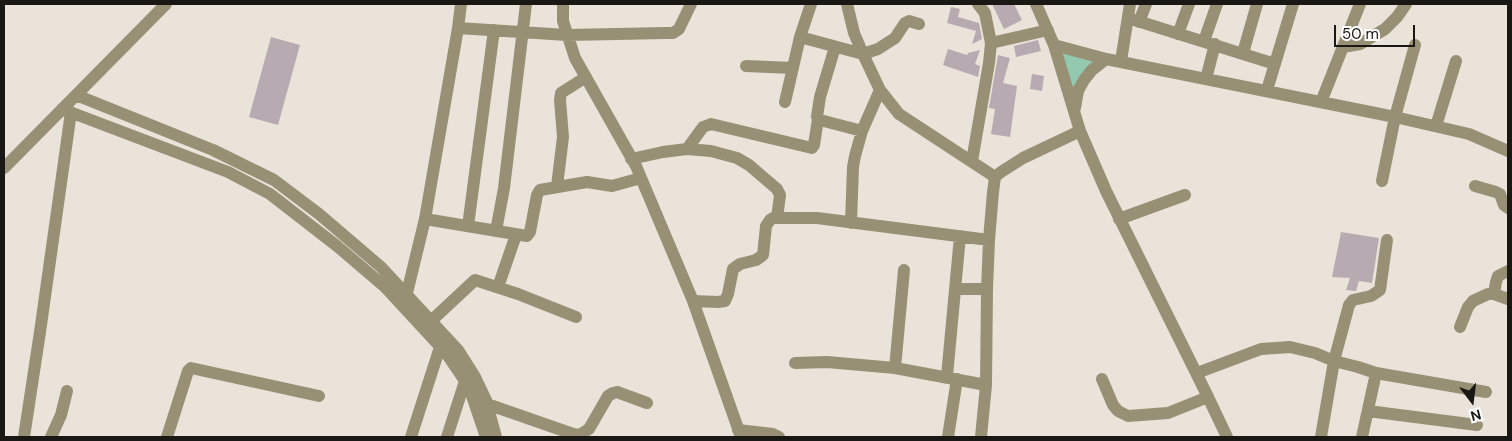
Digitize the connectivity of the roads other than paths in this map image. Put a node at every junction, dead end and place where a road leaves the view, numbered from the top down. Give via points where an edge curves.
1 (166, 4) edge
2 (461, 4) edge
3 (526, 4) edge
4 (563, 4) edge
5 (691, 4) edge
6 (811, 4) edge
7 (847, 4) edge
8 (978, 4) edge
9 (1036, 4) edge
10 (1130, 4) edge
11 (1146, 4) edge
12 (1189, 4) edge
13 (1217, 4) edge
14 (1258, 4) edge
15 (1293, 4) edge
16 (1360, 4) edge
17 (1406, 4) edge
18 (1134, 20) junction
19 (919, 24) dead end
20 (458, 28) junction
21 (494, 30) junction
22 (1048, 30) junction
23 (522, 32) junction
24 (1178, 34) junction
25 (567, 36) junction
26 (800, 37) junction
27 (991, 43) junction
28 (1210, 43) junction
29 (1054, 45) junction
30 (1415, 45) dead end
31 (835, 47) junction
32 (1343, 47) junction
33 (863, 54) junction
34 (1244, 54) junction
35 (1106, 59) junction
36 (1121, 61) junction
37 (1456, 61) dead end
38 (1275, 64) junction
39 (746, 66) dead end
40 (793, 68) junction
41 (586, 77) junction
42 (1206, 79) junction
43 (880, 90) junction
44 (1267, 90) junction
45 (76, 95) junction
46 (785, 102) dead end
47 (1322, 102) junction
48 (67, 111) junction
49 (1074, 111) junction
50 (1395, 117) junction
51 (818, 119) junction
52 (1436, 126) junction
53 (862, 131) junction
54 (1080, 131) junction
55 (686, 149) junction
56 (1508, 151) edge
57 (631, 159) junction
58 (972, 161) junction
59 (4, 168) edge
60 (995, 177) junction
61 (641, 178) junction
62 (271, 179) junction
63 (1382, 181) dead end
64 (557, 186) junction
65 (1475, 186) dead end
66 (263, 190) junction
67 (1185, 194) dead end
68 (1508, 208) edge
69 (777, 218) junction
70 (425, 219) junction
71 (1119, 219) junction
72 (851, 223) junction
73 (468, 226) junction
74 (496, 231) junction
75 (516, 235) junction
76 (960, 236) junction
77 (989, 240) junction
78 (1387, 240) dead end
79 (904, 270) dead end
80 (1508, 271) edge
81 (498, 287) junction
82 (955, 289) junction
83 (987, 289) junction
84 (406, 294) junction
85 (1494, 294) junction
86 (1508, 299) edge
87 (693, 302) junction
88 (404, 308) junction
89 (576, 317) dead end
90 (431, 321) junction
91 (1460, 327) dead end
92 (440, 347) junction
93 (1334, 361) junction
94 (795, 363) dead end
95 (895, 368) junction
96 (1196, 373) junction
97 (1376, 373) junction
98 (952, 378) junction
99 (1102, 379) dead end
100 (465, 381) junction
101 (986, 385) junction
102 (68, 391) dead end
103 (1486, 392) dead end
104 (318, 396) dead end
105 (1208, 397) junction
106 (647, 403) dead end
107 (487, 404) junction
108 (1368, 411) junction
109 (1477, 426) dead end
110 (739, 434) edge
111 (568, 435) edge
112 (24, 437) edge
113 (52, 437) edge
114 (167, 437) edge
115 (411, 437) edge
116 (447, 437) edge
117 (486, 437) edge
118 (496, 437) edge
119 (779, 437) edge
120 (948, 437) edge
121 (981, 437) edge
122 (1227, 437) edge
123 (1321, 437) edge
124 (1362, 437) edge

1 - 45 street
2 - 20 street
3 - 23 street
4 - 25 street
5 - 25 street via 681,26 672,33
6 - 26 street
7 - 33 street
8 - 27 street via 985,13
9 - 22 street
10 - 18 street
11 - 18 street
12 - 24 street
13 - 28 street
14 - 34 street
15 - 38 street
16 - 32 street
17 - 32 street via 1385,29 1360,44
18 - 24 street
18 - 36 street
19 - 33 street via 905,23 895,38
20 - 21 street
20 - 70 street
21 - 23 street
21 - 73 street
22 - 27 street
22 - 29 street
23 - 25 street
23 - 74 street
24 - 28 street
25 - 41 street
26 - 31 street
26 - 40 street
27 - 58 street
28 - 34 street
28 - 42 street
29 - 35 street
29 - 49 street
30 - 50 street
31 - 33 street
31 - 51 street via 816,113
32 - 47 street
33 - 43 street
34 - 38 street
35 - 36 street
35 - 49 street via 1084,80
36 - 42 street
37 - 52 street
38 - 44 street
39 - 40 street
40 - 46 street
41 - 57 street
41 - 64 street via 563,90 560,96 563,138
42 - 44 street
43 - 53 street
43 - 58 street via 899,114
44 - 47 street
45 - 48 street
45 - 62 street via 213,150
47 - 50 street
48 - 59 street
48 - 66 street via 228,172
48 - 112 street
49 - 54 street
50 - 52 street
50 - 63 street
51 - 53 street
51 - 55 street via 812,148 711,124 702,127
52 - 56 street via 1470,134
53 - 72 street via 853,167
54 - 60 street via 1023,158
54 - 71 street
55 - 57 street
55 - 69 street via 726,154 749,165 779,192
57 - 61 street
58 - 60 street
60 - 77 street
61 - 64 street via 612,186 587,182
61 - 87 street
62 - 66 street
62 - 84 street via 333,226 381,267
64 - 75 street via 539,191 529,234
65 - 68 street via 1500,194
66 - 88 street via 337,246 385,287
67 - 71 street
69 - 72 street via 817,218
69 - 87 street via 766,226 763,255 733,268 724,300
70 - 73 street
70 - 84 street
71 - 96 street
72 - 76 street
73 - 74 street
74 - 75 street
75 - 81 street
76 - 77 street
76 - 82 street
77 - 83 street
78 - 93 street via 1380,290 1371,296 1353,300 1349,305
79 - 95 street
80 - 85 street via 1498,276
81 - 89 street
81 - 90 street via 475,280
82 - 83 street
82 - 98 street
83 - 101 street
84 - 88 street
84 - 90 street
85 - 86 street
85 - 91 street via 1473,300
87 - 110 street
88 - 92 street
90 - 107 street via 458,350 475,376
92 - 100 street
92 - 115 street
93 - 96 street via 1315,353 1279,347 1261,349
93 - 97 street
93 - 123 street
94 - 95 street via 827,362
95 - 98 street
96 - 105 street
97 - 103 street
97 - 108 street
98 - 101 street
98 - 120 street
99 - 105 street via 1113,405 1128,416 1168,413
100 - 116 street
100 - 117 street
101 - 121 street
102 - 113 street
104 - 114 street via 191,368
105 - 122 street
106 - 111 street via 613,393 585,432
107 - 111 street
107 - 118 street
108 - 109 street
108 - 124 street
110 - 119 street via 773,434

